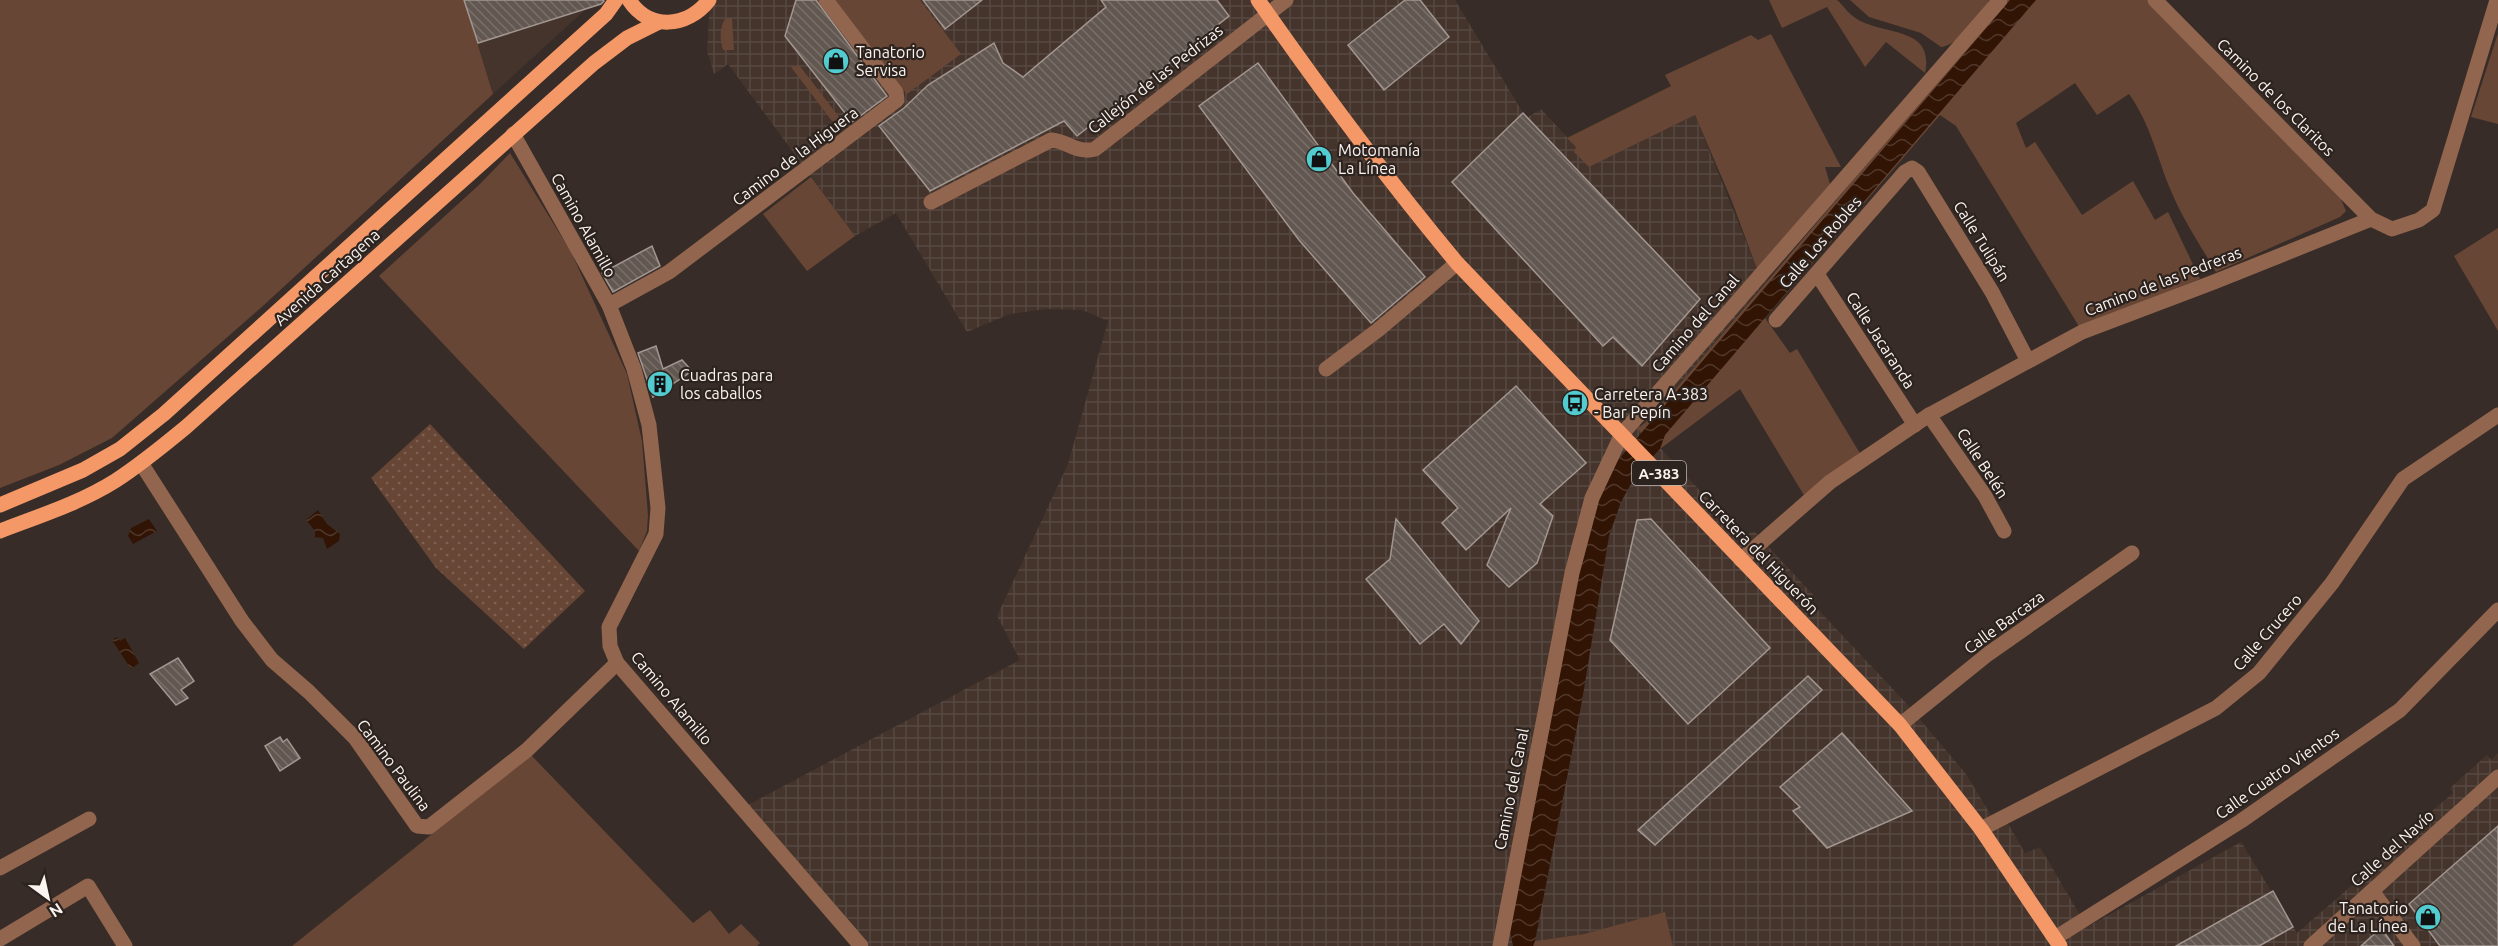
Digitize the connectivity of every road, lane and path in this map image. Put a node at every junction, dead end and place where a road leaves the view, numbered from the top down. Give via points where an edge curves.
1 (616, 0) edge
2 (628, 0) edge
3 (709, 0) edge
4 (826, 0) edge
5 (1258, 0) edge
6 (1286, 0) edge
7 (2000, 0) edge
8 (2155, 0) edge
9 (2497, 0) edge
10 (1268, 14) junction
11 (659, 22) junction
12 (513, 134) junction
13 (1892, 187) joint
14 (931, 201) dead end
15 (2371, 219) junction
16 (1457, 263) junction
17 (1817, 274) junction
18 (609, 306) junction
19 (1776, 320) dead end
20 (2028, 361) junction
21 (1326, 369) dead end
22 (1929, 415) junction
23 (2498, 415) edge
24 (1915, 425) junction
25 (1622, 434) junction
26 (141, 463) junction
27 (0, 505) edge
28 (0, 531) edge
29 (2004, 531) dead end
30 (2132, 553) dead end
31 (1741, 560) junction
32 (2498, 610) edge
33 (617, 663) junction
34 (1900, 725) junction
35 (2498, 777) edge
36 (89, 819) dead end
37 (1981, 829) junction
38 (0, 868) edge
39 (2372, 891) junction
40 (0, 939) edge
41 (2058, 942) edge
42 (125, 946) edge
43 (861, 946) edge
44 (1500, 946) edge
45 (2310, 946) edge
46 (2413, 946) edge

1 - 27 main road, Avenida Cartagena via 606,14 164,414 120,449 83,470
2 - 11 main road via 645,17
3 - 11 main road, Avenida Cartagena via 688,18
4 - 18 street, Camino de la Higuera via 896,92 897,100 669,272
5 - 10 main road, Carretera del Higuerón / A-383
6 - 10 street, Callejón de las Pedrizas
7 - 25 street, Camino del Canal
8 - 15 street, Camino de los Claritos
9 - 15 street via 2433,210 2397,228 2385,228
10 - 14 street, Callejón de las Pedrizas via 1095,149 1077,150 1051,140
10 - 16 main road, Carretera del Higuerón / A-383 via 1403,198
11 - 12 main road, Avenida Cartagena via 594,63
12 - 18 street, Camino Alamillo
12 - 26 main road, Avenida Cartagena
13 - 17 street, Calle Los Robles
13 - 20 street, Calle Tulipán via 1909,169 1918,172 1992,291
15 - 20 street, Camino de las Pedreras via 2082,332
16 - 21 street
16 - 25 main road, Carretera del Higuerón / A-383
17 - 19 street, Calle Los Robles
17 - 24 street, Calle Jacaranda
18 - 33 street, Camino Alamillo via 634,369 649,425 658,508 656,534 609,627 610,646
20 - 22 street, Camino de las Pedreras
22 - 24 street, Camino de las Pedreras
22 - 29 street, Calle Belén via 1985,496
23 - 37 street, Calle Crucero via 2403,479 2332,583 2266,664 2216,708
24 - 31 street, Camino de las Pedreras via 1830,482
25 - 31 main road, Carretera del Higuerón / A-383
25 - 44 street, Camino del Canal via 1592,498 1572,573
26 - 28 main road, Avenida Cartagena via 81,498
26 - 33 street, Camino Paulina via 242,621 272,660 355,738 417,826 429,827 527,750
30 - 34 street, Calle Barcaza via 1988,654
31 - 34 main road, Carretera del Higuerón / A-383
32 - 41 street, Calle Cuatro Vientos via 2400,710
33 - 43 street, Camino Alamillo
34 - 37 main road, Carretera del Higuerón / A-383
35 - 39 street, Calle del Navío
36 - 38 street
37 - 41 main road, Carretera del Higuerón / A-383
39 - 45 street, Calle del Navío
39 - 46 street
40 - 42 street via 88,886

